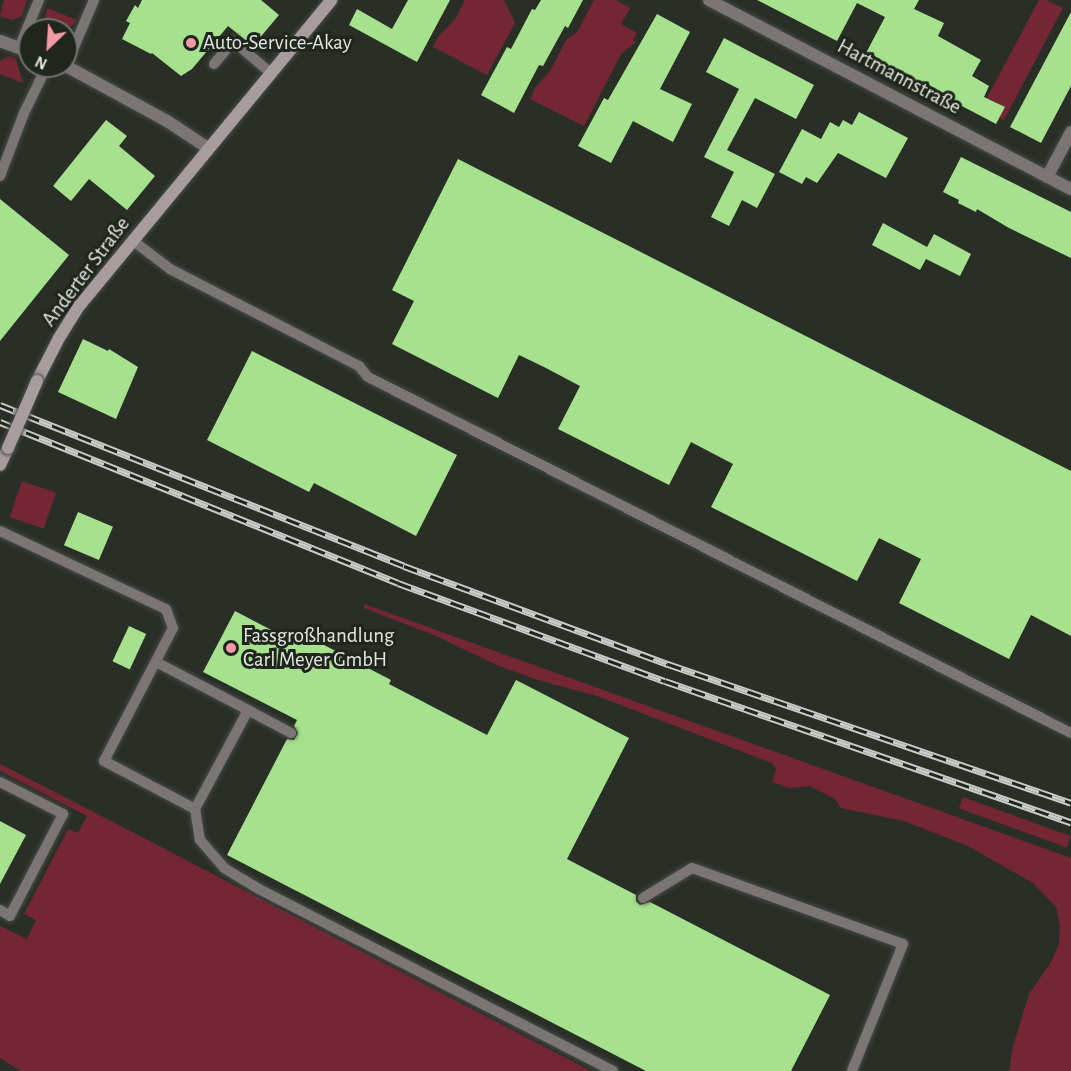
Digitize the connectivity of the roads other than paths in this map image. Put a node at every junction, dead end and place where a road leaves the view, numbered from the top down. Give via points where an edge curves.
1 (39, 0) edge
2 (94, 0) edge
3 (331, 0) edge
4 (709, 0) edge
5 (34, 18) edge
6 (78, 38) edge
7 (0, 41) edge
8 (18, 48) edge
9 (214, 64) dead end
10 (78, 73) edge
11 (271, 73) junction
12 (41, 78) edge
13 (1071, 132) edge
14 (208, 148) junction
15 (0, 176) edge
16 (1047, 177) junction
17 (1071, 189) edge
18 (132, 240) junction
19 (0, 465) edge
20 (0, 531) edge
21 (156, 662) junction
22 (248, 710) junction
23 (291, 733) dead end
24 (1071, 733) edge
25 (0, 782) edge
26 (195, 809) junction
27 (643, 898) dead end
28 (0, 910) edge
29 (613, 1071) edge
30 (852, 1071) edge

1 - 5 lane
2 - 6 lane
3 - 11 main road, Anderter Straße
4 - 16 street, Hartmannstraße
7 - 8 street
9 - 11 lane via 233,41
10 - 14 street
11 - 14 main road, Anderter Straße
12 - 15 lane
13 - 16 street
14 - 18 main road, Anderter Straße
16 - 17 street, Hartmannstraße
18 - 19 main road, Anderter Straße, bridge via 59,338
18 - 24 lane via 170,269 359,366 369,377
20 - 21 lane via 166,609 173,628
21 - 22 lane
21 - 26 lane via 104,761
22 - 23 lane
22 - 26 lane
25 - 28 lane via 63,814 10,916
26 - 29 lane via 200,840 224,868
27 - 30 lane via 692,868 903,944

